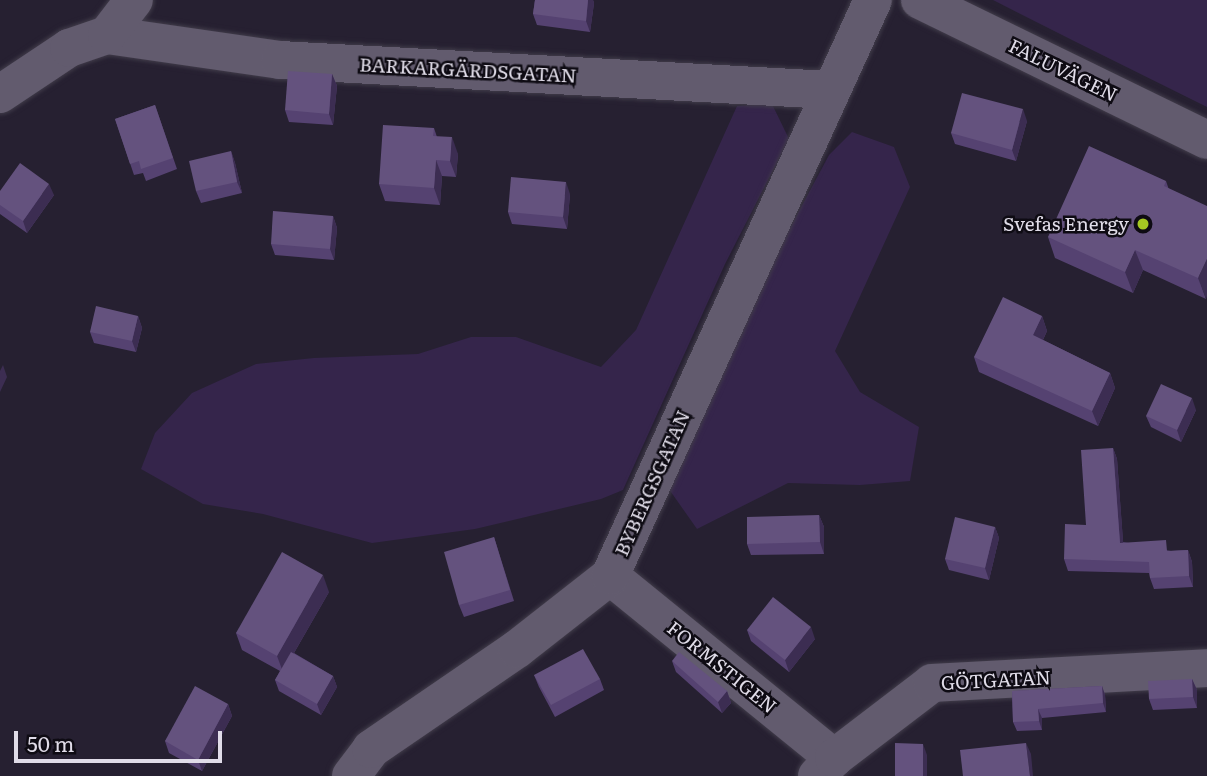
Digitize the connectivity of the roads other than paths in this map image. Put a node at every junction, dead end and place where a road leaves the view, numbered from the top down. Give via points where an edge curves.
1 (134, 0) edge
2 (873, 0) edge
3 (919, 0) edge
4 (107, 35) junction
5 (830, 90) junction
6 (0, 94) edge
7 (1207, 140) edge
8 (610, 576) junction
9 (1207, 668) edge
10 (826, 767) edge
11 (351, 776) edge

1 - 4 street
2 - 5 street
3 - 7 street, FALUVÄGEN
4 - 5 street, BARKARGÄRDSGATAN via 280,60
4 - 6 street, BARKARGÄRDSGATAN via 69,48
5 - 8 street, BYBERGSGATAN
8 - 10 street, FORMSTIGEN
8 - 11 street, BYBERGSGATAN via 517,649 371,749
9 - 10 street, GÖTGATAN via 932,683

